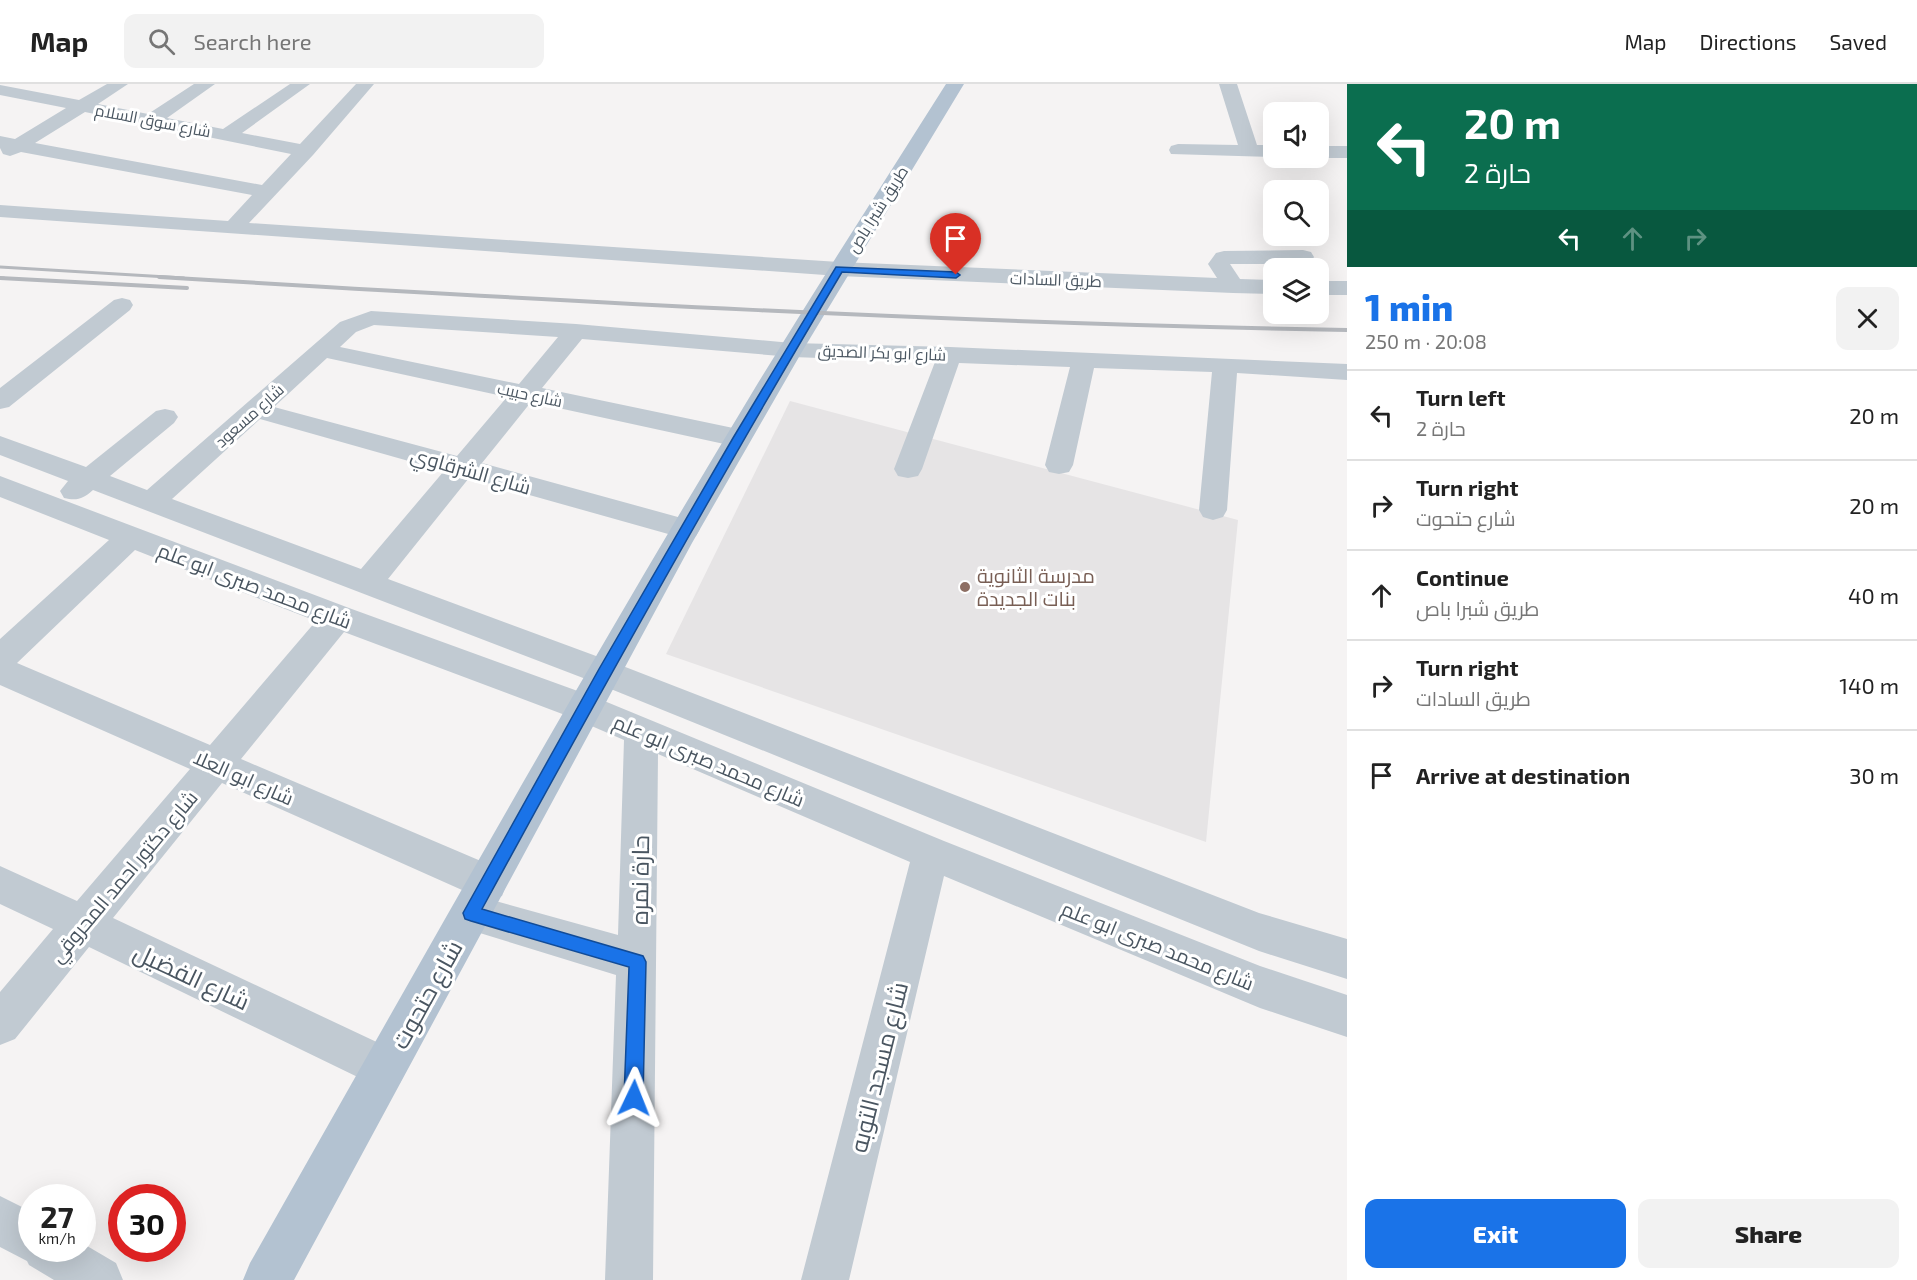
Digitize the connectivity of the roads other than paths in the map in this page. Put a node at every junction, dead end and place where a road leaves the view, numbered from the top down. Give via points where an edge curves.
1 (38, 84) edge
2 (119, 84) edge
3 (206, 84) edge
4 (365, 84) edge
5 (955, 84) edge
6 (1228, 84) edge
7 (0, 90) edge
8 (302, 92) edge
9 (21, 94) junction
10 (322, 105) dead end
11 (83, 106) junction
12 (342, 109) junction
13 (151, 120) junction
14 (180, 126) junction
15 (226, 135) junction
16 (162, 139) dead end
17 (9, 143) edge
18 (1178, 150) dead end
19 (306, 151) junction
20 (1249, 151) junction
21 (1263, 151) edge
22 (143, 152) dead end
23 (1329, 152) edge
24 (1347, 152) edge
25 (0, 156) edge
26 (125, 165) junction
27 (267, 192) junction
28 (0, 211) edge
29 (239, 222) junction
30 (1303, 257) dead end
31 (839, 269) junction
32 (1233, 286) junction
33 (1263, 286) edge
34 (1329, 288) edge
35 (1347, 288) edge
36 (122, 305) dead end
37 (348, 327) joint
38 (576, 331) junction
39 (322, 350) junction
40 (792, 350) junction
41 (950, 354) junction
42 (1084, 360) junction
43 (1225, 365) junction
44 (1347, 372) edge
45 (524, 393) junction
46 (0, 401) edge
47 (256, 410) junction
48 (165, 417) dead end
49 (738, 438) junction
50 (0, 446) edge
51 (1059, 465) dead end
52 (463, 467) junction
53 (908, 469) dead end
54 (88, 479) junction
55 (0, 486) edge
56 (150, 503) junction
57 (54, 507) junction
58 (1213, 510) dead end
59 (686, 529) junction
60 (130, 537) junction
61 (367, 583) junction
62 (338, 617) junction
63 (0, 659) edge
64 (0, 670) edge
65 (603, 672) junction
66 (585, 708) junction
67 (641, 731) junction
68 (216, 764) junction
69 (931, 853) junction
70 (0, 884) edge
71 (480, 898) junction
72 (83, 924) junction
73 (1347, 959) edge
74 (638, 962) junction
75 (1347, 1016) edge
76 (0, 1024) edge
77 (385, 1068) junction
78 (0, 1220) edge
79 (18, 1231) edge
80 (69, 1262) edge
81 (99, 1280) edge
82 (267, 1280) edge
83 (628, 1280) edge
84 (825, 1280) edge

1 - 9 street
2 - 11 street
3 - 13 street
4 - 12 street
5 - 31 main road, طريق شبرا باص
6 - 20 street
7 - 9 street, شارع سوق السلام
8 - 15 street via 283,97
9 - 11 street, شارع سوق السلام
10 - 12 street
11 - 13 street, شارع سوق السلام
11 - 17 street
12 - 19 street
13 - 14 street, شارع سوق السلام
14 - 15 street, شارع سوق السلام
14 - 16 street
15 - 19 street, شارع سوق السلام
17 - 25 street
17 - 26 street
18 - 20 street
19 - 27 street
20 - 21 street
22 - 26 street
23 - 24 street
26 - 27 street
27 - 29 street
28 - 29 street, طريق السادات
29 - 31 street, طريق السادات
30 - 32 street via 1224,258 1219,264
31 - 32 street, طريق السادات
31 - 40 main road, طريق شبرا باص
32 - 33 street, طريق السادات
34 - 35 street
36 - 46 street
37 - 38 street, شارع ابو بكر الصديق via 380,318
37 - 39 street, شارع مسعود
38 - 40 street, شارع ابو بكر الصديق
38 - 45 street
39 - 45 street, شارع حبيب
39 - 47 street, شارع مسعود
40 - 41 street, شارع ابو بكر الصديق
40 - 49 main road, طريق شبرا باص
41 - 42 street, شارع ابو بكر الصديق
41 - 53 street
42 - 43 street, شارع ابو بكر الصديق
42 - 51 street
43 - 44 street, شارع ابو بكر الصديق
43 - 58 street
45 - 49 street, شارع حبيب
45 - 52 street
47 - 52 street, شارع الشرقاوي
47 - 56 street, شارع مسعود
48 - 54 street
49 - 59 main road, طريق شبرا باص
50 - 54 street, شارع محمد صبرى ابو علم
52 - 59 street, شارع الشرقاوي
52 - 61 street
54 - 56 street, شارع محمد صبرى ابو علم
54 - 57 street
55 - 57 street, شارع محمد صبرى ابو علم
56 - 61 street, شارع محمد صبرى ابو علم
57 - 60 street, شارع محمد صبرى ابو علم
59 - 65 main road, طريق شبرا باص
60 - 62 street, شارع محمد صبرى ابو علم
60 - 63 street
61 - 65 street, شارع محمد صبرى ابو علم
62 - 66 street, شارع محمد صبرى ابو علم
62 - 68 street, شارع دكتور احمد المحروقي
64 - 68 street, شارع ابو العلا
65 - 66 main road, طريق شبرا باص
65 - 73 street, شارع محمد صبرى ابو علم via 1259,932
66 - 67 street, شارع محمد صبرى ابو علم
66 - 71 main road, شارع حتحوت
67 - 69 street, شارع محمد صبرى ابو علم
67 - 74 street, حارة نمره
68 - 71 street, شارع ابو العلا
68 - 72 street, شارع دكتور احمد المحروقي
69 - 75 street, شارع محمد صبرى ابو علم via 1260,987
69 - 84 street, شارع مسجد التوبه
70 - 72 street, شارع الفضيل
71 - 74 street, شارع ابو العلا
71 - 77 main road, شارع حتحوت
72 - 76 street, شارع دكتور احمد المحروقي
72 - 77 street, شارع الفضيل
74 - 83 street, حارة نمره
77 - 82 main road, شارع حتحوت
78 - 79 street
80 - 81 street

